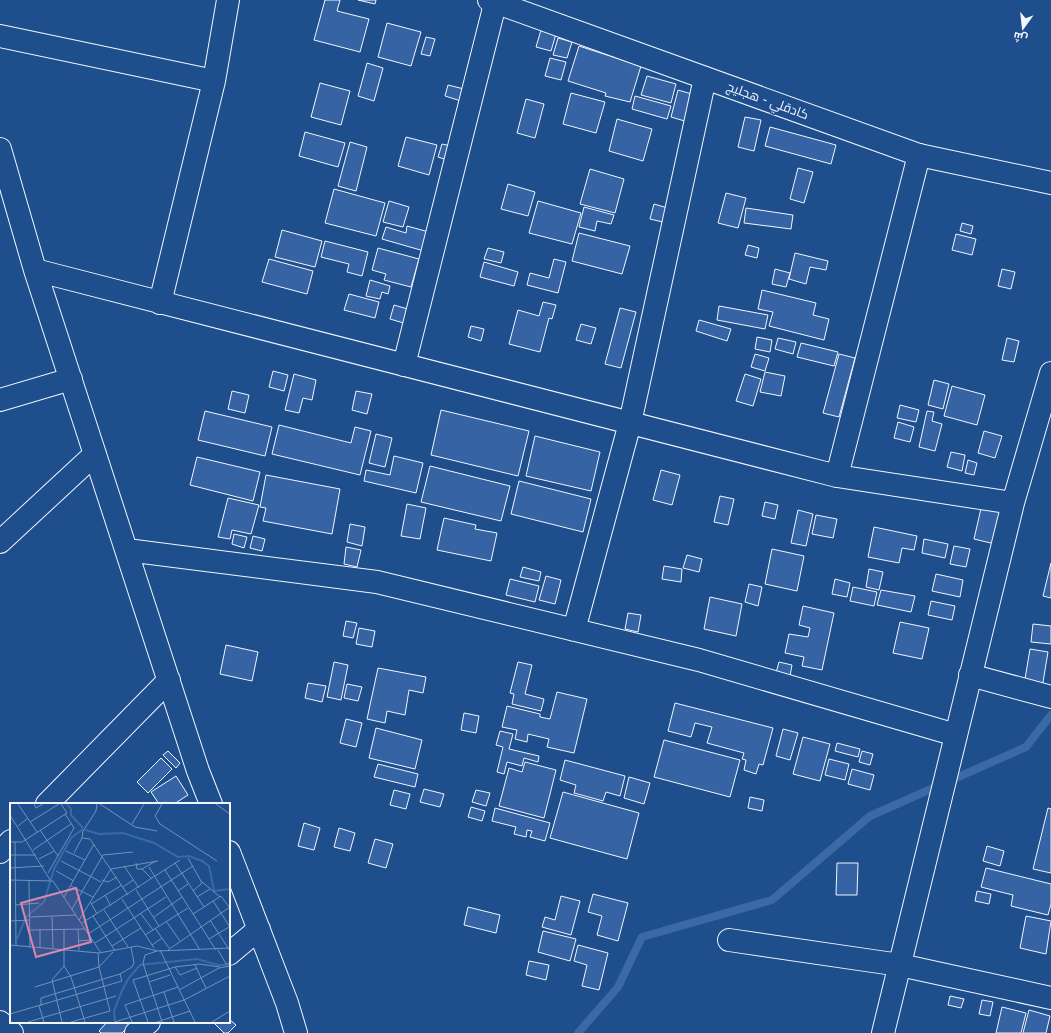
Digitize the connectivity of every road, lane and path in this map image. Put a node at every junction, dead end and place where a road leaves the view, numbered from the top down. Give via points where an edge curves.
1 (228, 0) edge
2 (493, 1) edge
3 (0, 36) edge
4 (705, 78) junction
5 (214, 81) junction
6 (919, 156) junction
7 (1, 157) edge
8 (1051, 183) edge
9 (34, 270) junction
10 (160, 302) junction
11 (404, 365) junction
12 (1051, 373) edge
13 (71, 379) junction
14 (0, 400) edge
15 (630, 423) junction
16 (95, 454) junction
17 (837, 476) junction
18 (1013, 503) junction
19 (0, 542) edge
20 (127, 550) junction
21 (574, 630) junction
22 (970, 675) junction
23 (169, 680) junction
24 (1051, 697) edge
25 (956, 735) junction
26 (49, 803) edge
27 (211, 803) edge
28 (10, 842) edge
29 (0, 852) edge
30 (230, 855) edge
31 (259, 929) junction
32 (730, 940) dead end
33 (230, 953) edge
34 (900, 965) junction
35 (1051, 998) edge
36 (0, 1022) edge
37 (148, 1023) edge
38 (12, 1033) edge
39 (136, 1033) edge
40 (296, 1033) edge
41 (883, 1033) edge

1 - 5 street
2 - 4 street, كادقلي - هجليج
2 - 11 street
3 - 5 street
4 - 6 street, كادقلي - هجليج
4 - 15 street
5 - 10 street
6 - 8 street, كادقلي - هجليج
6 - 17 street
7 - 9 street
9 - 10 street
9 - 13 street
10 - 11 street
11 - 15 street
12 - 18 street
13 - 14 street
13 - 16 street
15 - 17 street
15 - 21 street
16 - 19 street
16 - 20 street
17 - 18 street
18 - 22 street
20 - 21 street via 377,582
20 - 23 street
21 - 25 street via 699,660
22 - 24 street
22 - 25 street
23 - 26 street
23 - 27 street
25 - 34 street
28 - 29 street
30 - 31 street
31 - 33 street
31 - 40 street
32 - 34 street
34 - 35 street
34 - 41 street
36 - 38 street
37 - 39 street

